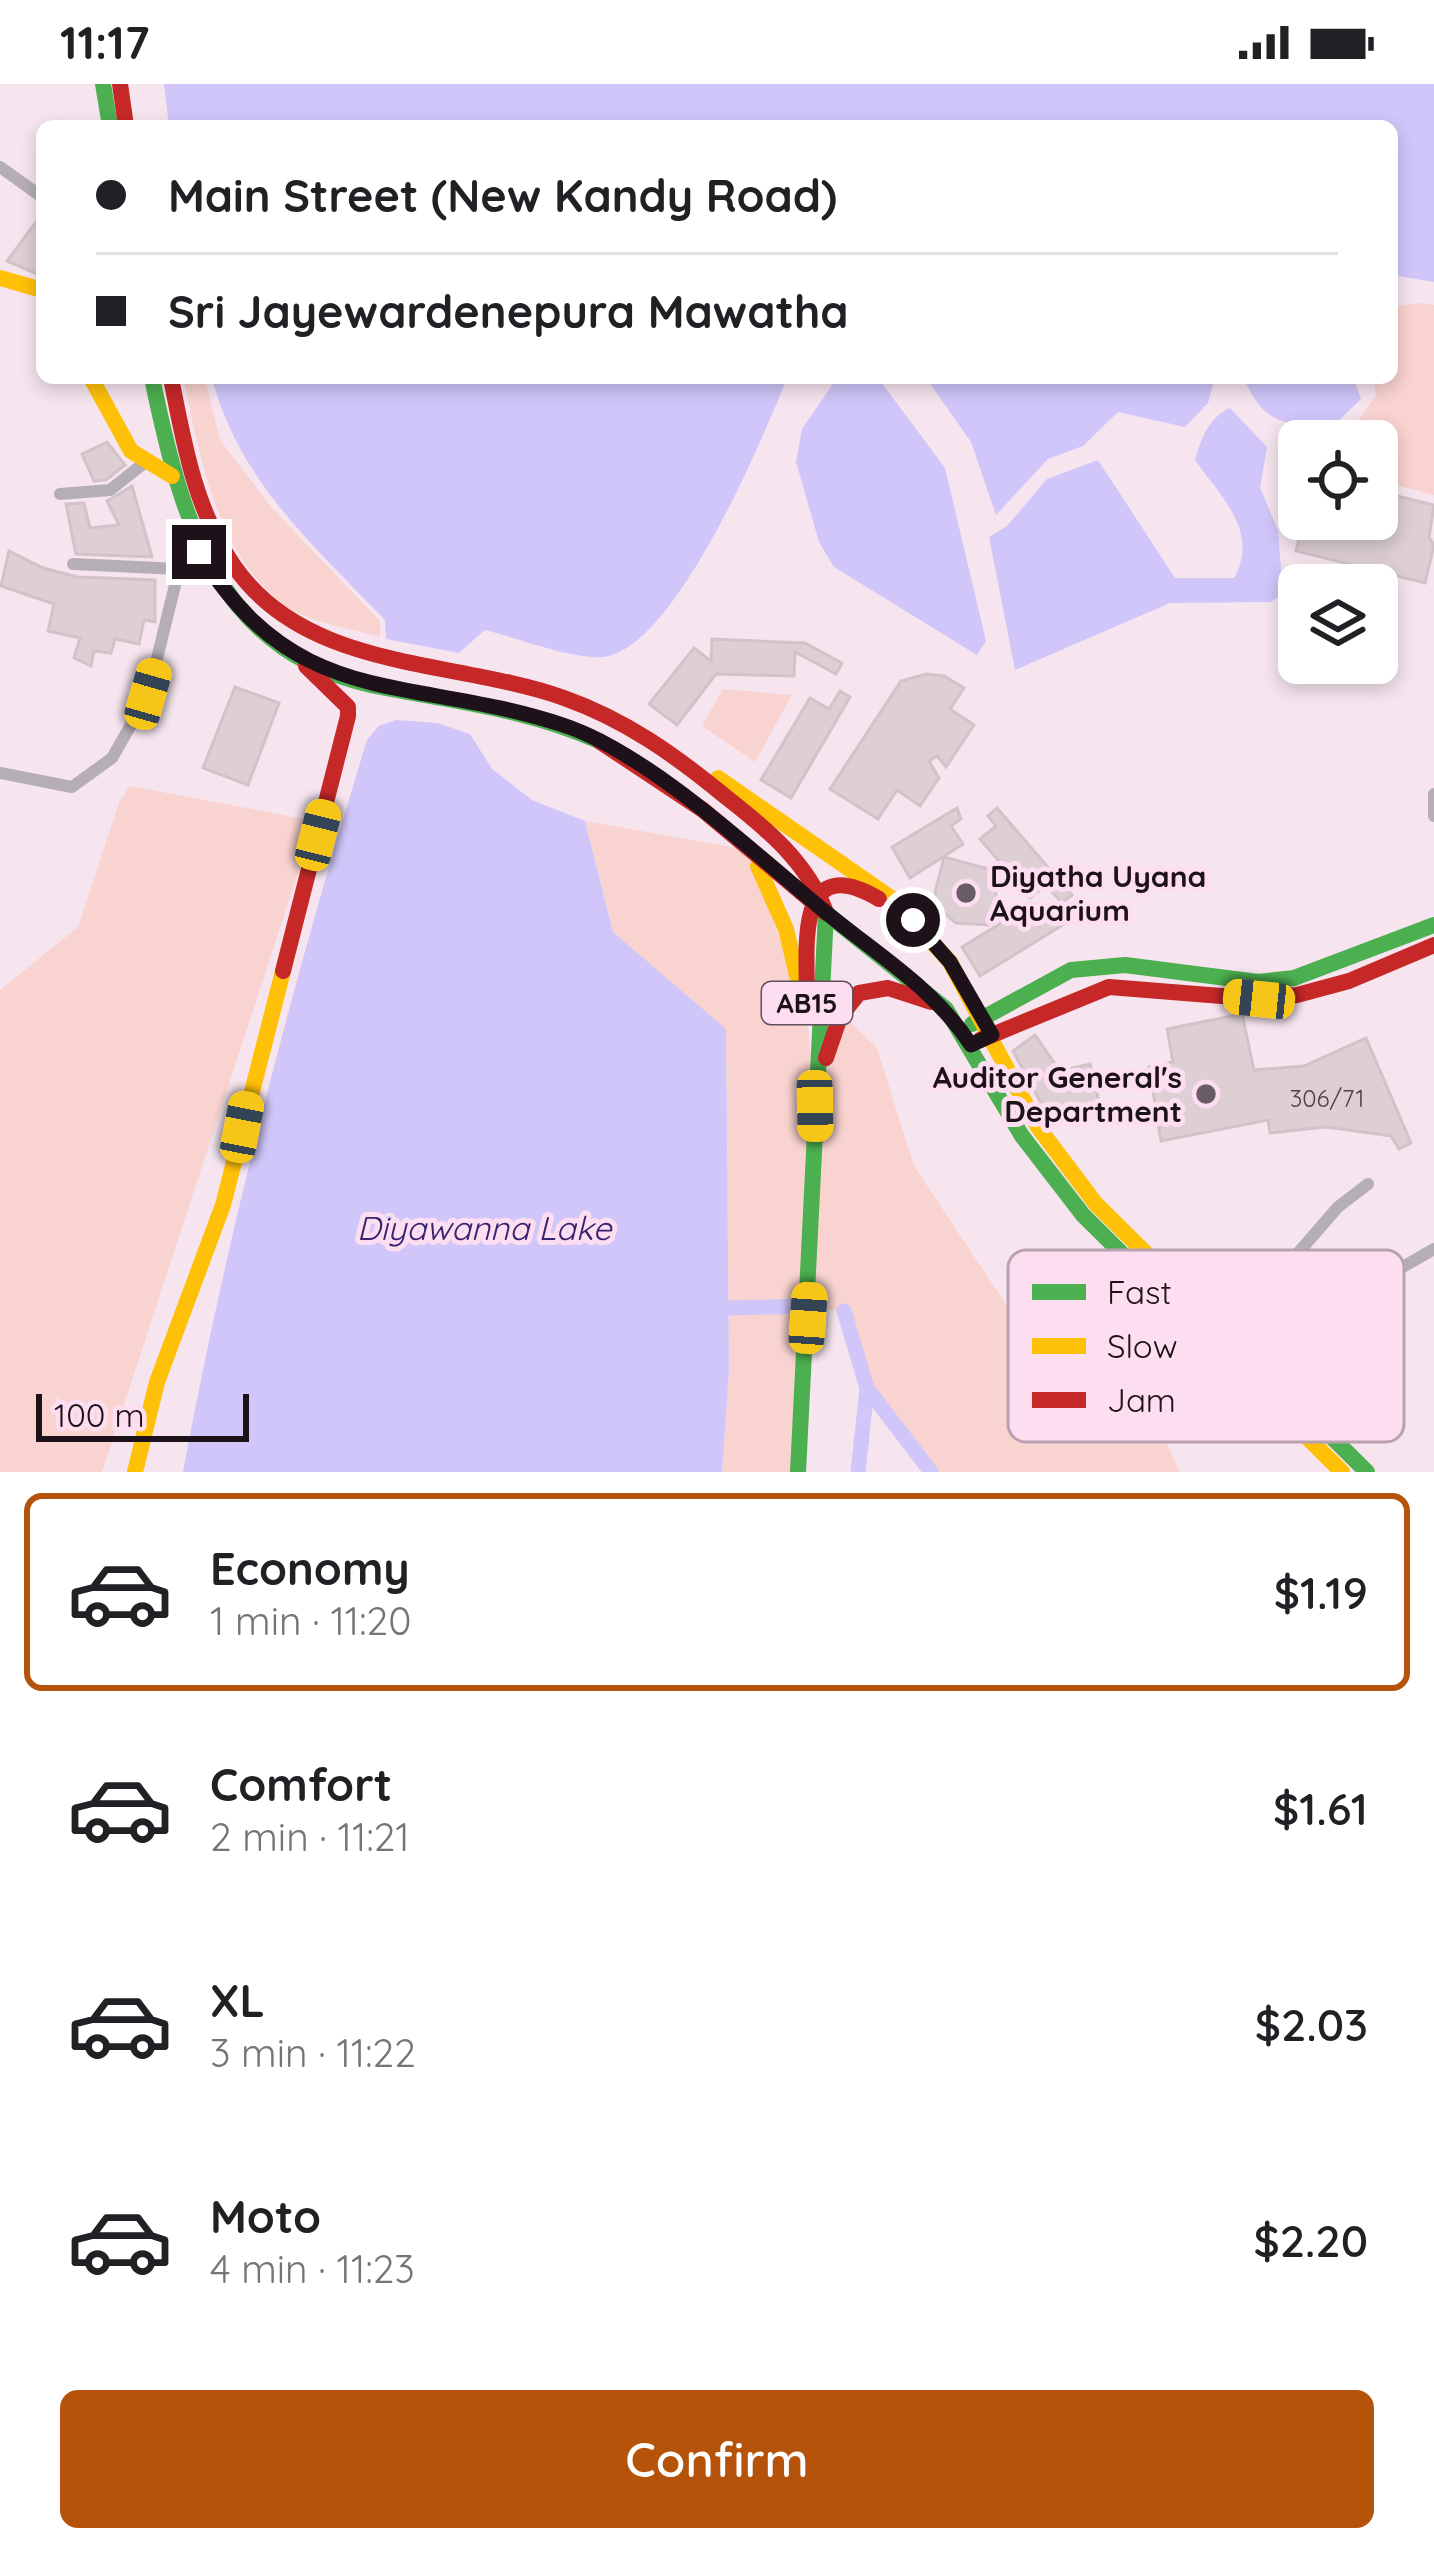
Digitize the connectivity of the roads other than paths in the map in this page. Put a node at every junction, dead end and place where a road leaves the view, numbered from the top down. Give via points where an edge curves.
1 (103, 84) edge
2 (120, 84) edge
3 (109, 120) edge
4 (126, 120) edge
5 (0, 167) edge
6 (36, 193) edge
7 (0, 278) edge
8 (36, 288) edge
9 (94, 384) edge
10 (153, 384) edge
11 (173, 384) edge
12 (143, 464) junction
13 (172, 476) junction
14 (60, 494) dead end
15 (199, 552) junction
16 (73, 564) dead end
17 (179, 568) junction
18 (292, 654) junction
19 (647, 735) junction
20 (0, 773) edge
21 (1434, 794) edge
22 (1434, 816) edge
23 (749, 850) junction
24 (820, 901) junction
25 (1434, 912) edge
26 (1434, 925) edge
27 (1415, 932) junction
28 (931, 940) junction
29 (1434, 945) edge
30 (1373, 961) junction
31 (946, 1009) junction
32 (807, 1017) junction
33 (983, 1018) junction
34 (992, 1035) junction
35 (966, 1037) junction
36 (815, 1106) junction
37 (1368, 1184) dead end
38 (1118, 1250) edge
39 (1147, 1250) edge
40 (1298, 1250) edge
41 (1434, 1250) edge
42 (1404, 1267) edge
43 (1312, 1442) edge
44 (1339, 1442) edge
45 (135, 1472) edge
46 (798, 1472) edge
47 (1342, 1472) edge
48 (1367, 1472) edge

1 - 3 main road
2 - 4 main road
5 - 6 street
7 - 8 main road
9 - 12 main road
10 - 13 main road
11 - 19 main road via 208,524 236,573 281,618 362,653 569,698
12 - 13 main road
12 - 14 street via 110,490
13 - 15 main road
15 - 17 street
15 - 18 main road via 225,595
16 - 17 street
17 - 20 street via 148,694 112,758 72,787
18 - 23 main road via 358,682 563,725 605,743
18 - 45 main road via 348,706 349,716 223,1204 157,1382
19 - 24 main road via 791,855
19 - 28 main road via 861,873
21 - 22 street
23 - 24 main road
23 - 32 main road via 776,898
24 - 28 main road via 849,884
24 - 31 main road
24 - 32 main road, AB15 via 805,923
24 - 36 main road, AB15
25 - 27 street
26 - 27 main road
27 - 30 main road
28 - 33 main road
29 - 30 main road
30 - 33 main road via 1258,982 1124,965 1071,970
30 - 34 main road via 1297,995 1259,999 1109,987
31 - 35 main road
31 - 36 main road via 891,987 850,997
32 - 36 main road, AB15
33 - 34 main road
33 - 35 main road
34 - 35 main road
34 - 39 main road via 1039,1127 1096,1204
35 - 38 main road via 1022,1136
36 - 46 main road, AB15
37 - 40 street
41 - 42 street
43 - 47 main road
44 - 48 main road

